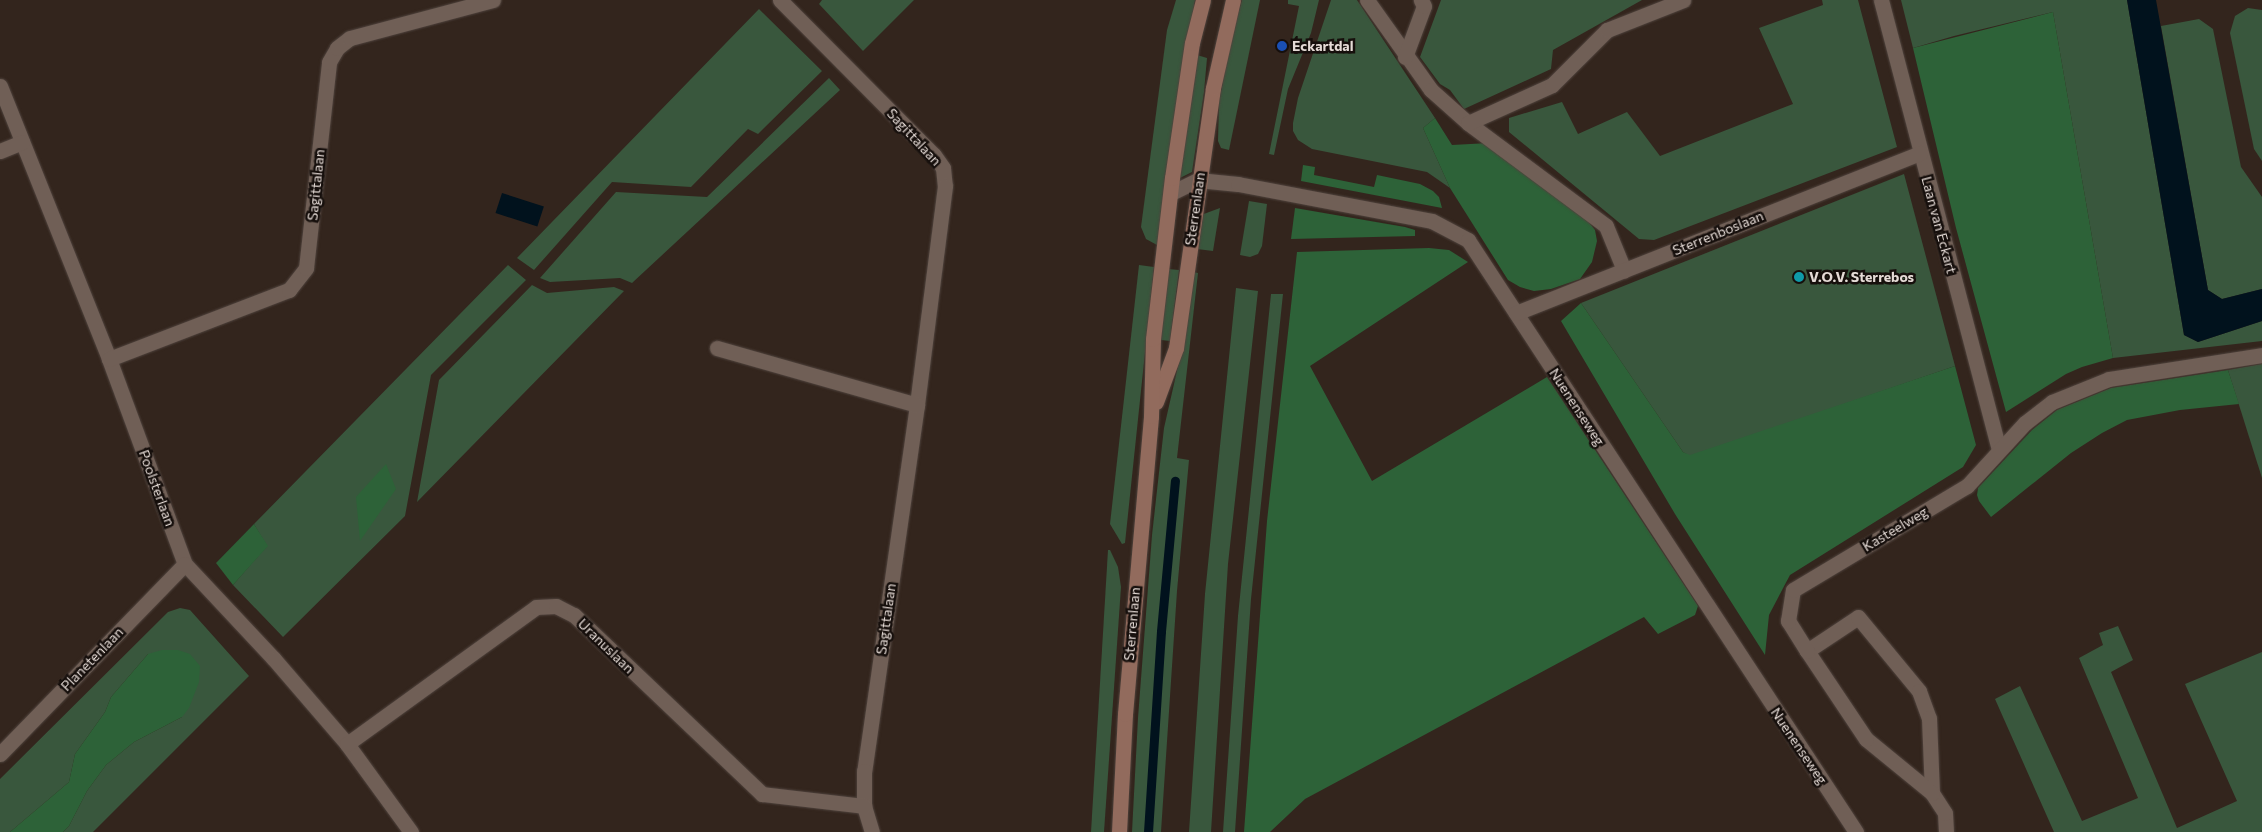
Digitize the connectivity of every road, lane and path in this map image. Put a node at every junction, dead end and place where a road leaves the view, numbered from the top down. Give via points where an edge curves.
1 (493, 0) edge
2 (780, 0) edge
3 (1203, 0) edge
4 (1233, 0) edge
5 (1367, 0) edge
6 (1421, 0) edge
7 (1683, 0) edge
8 (1881, 0) edge
9 (1405, 57) junction
10 (0, 86) edge
11 (1468, 123) junction
12 (22, 142) junction
13 (0, 151) edge
14 (1920, 153) junction
15 (1198, 180) junction
16 (1171, 194) junction
17 (1624, 270) junction
18 (1516, 313) junction
19 (717, 348) dead end
20 (2262, 355) edge
21 (109, 358) junction
22 (917, 405) junction
23 (1151, 416) junction
24 (1999, 450) junction
25 (185, 564) junction
26 (1807, 651) junction
27 (347, 744) junction
28 (0, 754) edge
29 (1932, 793) junction
30 (864, 806) junction
31 (411, 832) edge
32 (872, 832) edge
33 (1119, 832) edge
34 (1856, 832) edge
35 (1946, 832) edge

1 - 21 street, Sagittalaan via 350,38 337,48 329,62 306,268 290,290
2 - 22 street, Sagittalaan via 943,168 945,186
3 - 16 main road, Sterrenlaan via 1192,43
4 - 15 main road, Sterrenlaan via 1213,88
5 - 9 street
6 - 9 street via 1424,6
7 - 11 street via 1607,30 1552,85
8 - 14 street, Laan van Eckart
9 - 11 street via 1431,90
10 - 12 street, Poolsterlaan
11 - 17 street via 1606,226
12 - 13 street
12 - 21 street, Poolsterlaan
14 - 17 street, Sterrenboslaan
14 - 24 street, Laan van Eckart
15 - 16 street
15 - 18 street, Nuenenseweg via 1310,196 1432,221 1468,240
15 - 23 main road, Sterrenlaan via 1176,348
16 - 23 main road, Sterrenlaan via 1153,339
17 - 18 street, Sterrenboslaan
18 - 34 street, Nuenenseweg
19 - 22 street
20 - 24 street, Kasteelweg via 2109,379 2052,402 2025,423
21 - 25 street, Poolsterlaan
22 - 30 street, Sagittalaan via 864,771
23 - 33 main road, Sterrenlaan via 1125,714
24 - 26 street, Kasteelweg via 1967,486 1793,590 1788,621
25 - 27 street, Poolsterlaan via 274,659
25 - 28 street, Planetenlaan
26 - 29 street, Kasteelweg via 1866,739
26 - 29 street via 1858,617 1919,692 1929,718
27 - 30 street, Uranuslaan via 536,607 556,606 574,615 762,794
27 - 31 street, Poolsterlaan
29 - 35 street, Kasteelweg via 1945,813
30 - 32 street, Sagittalaan

